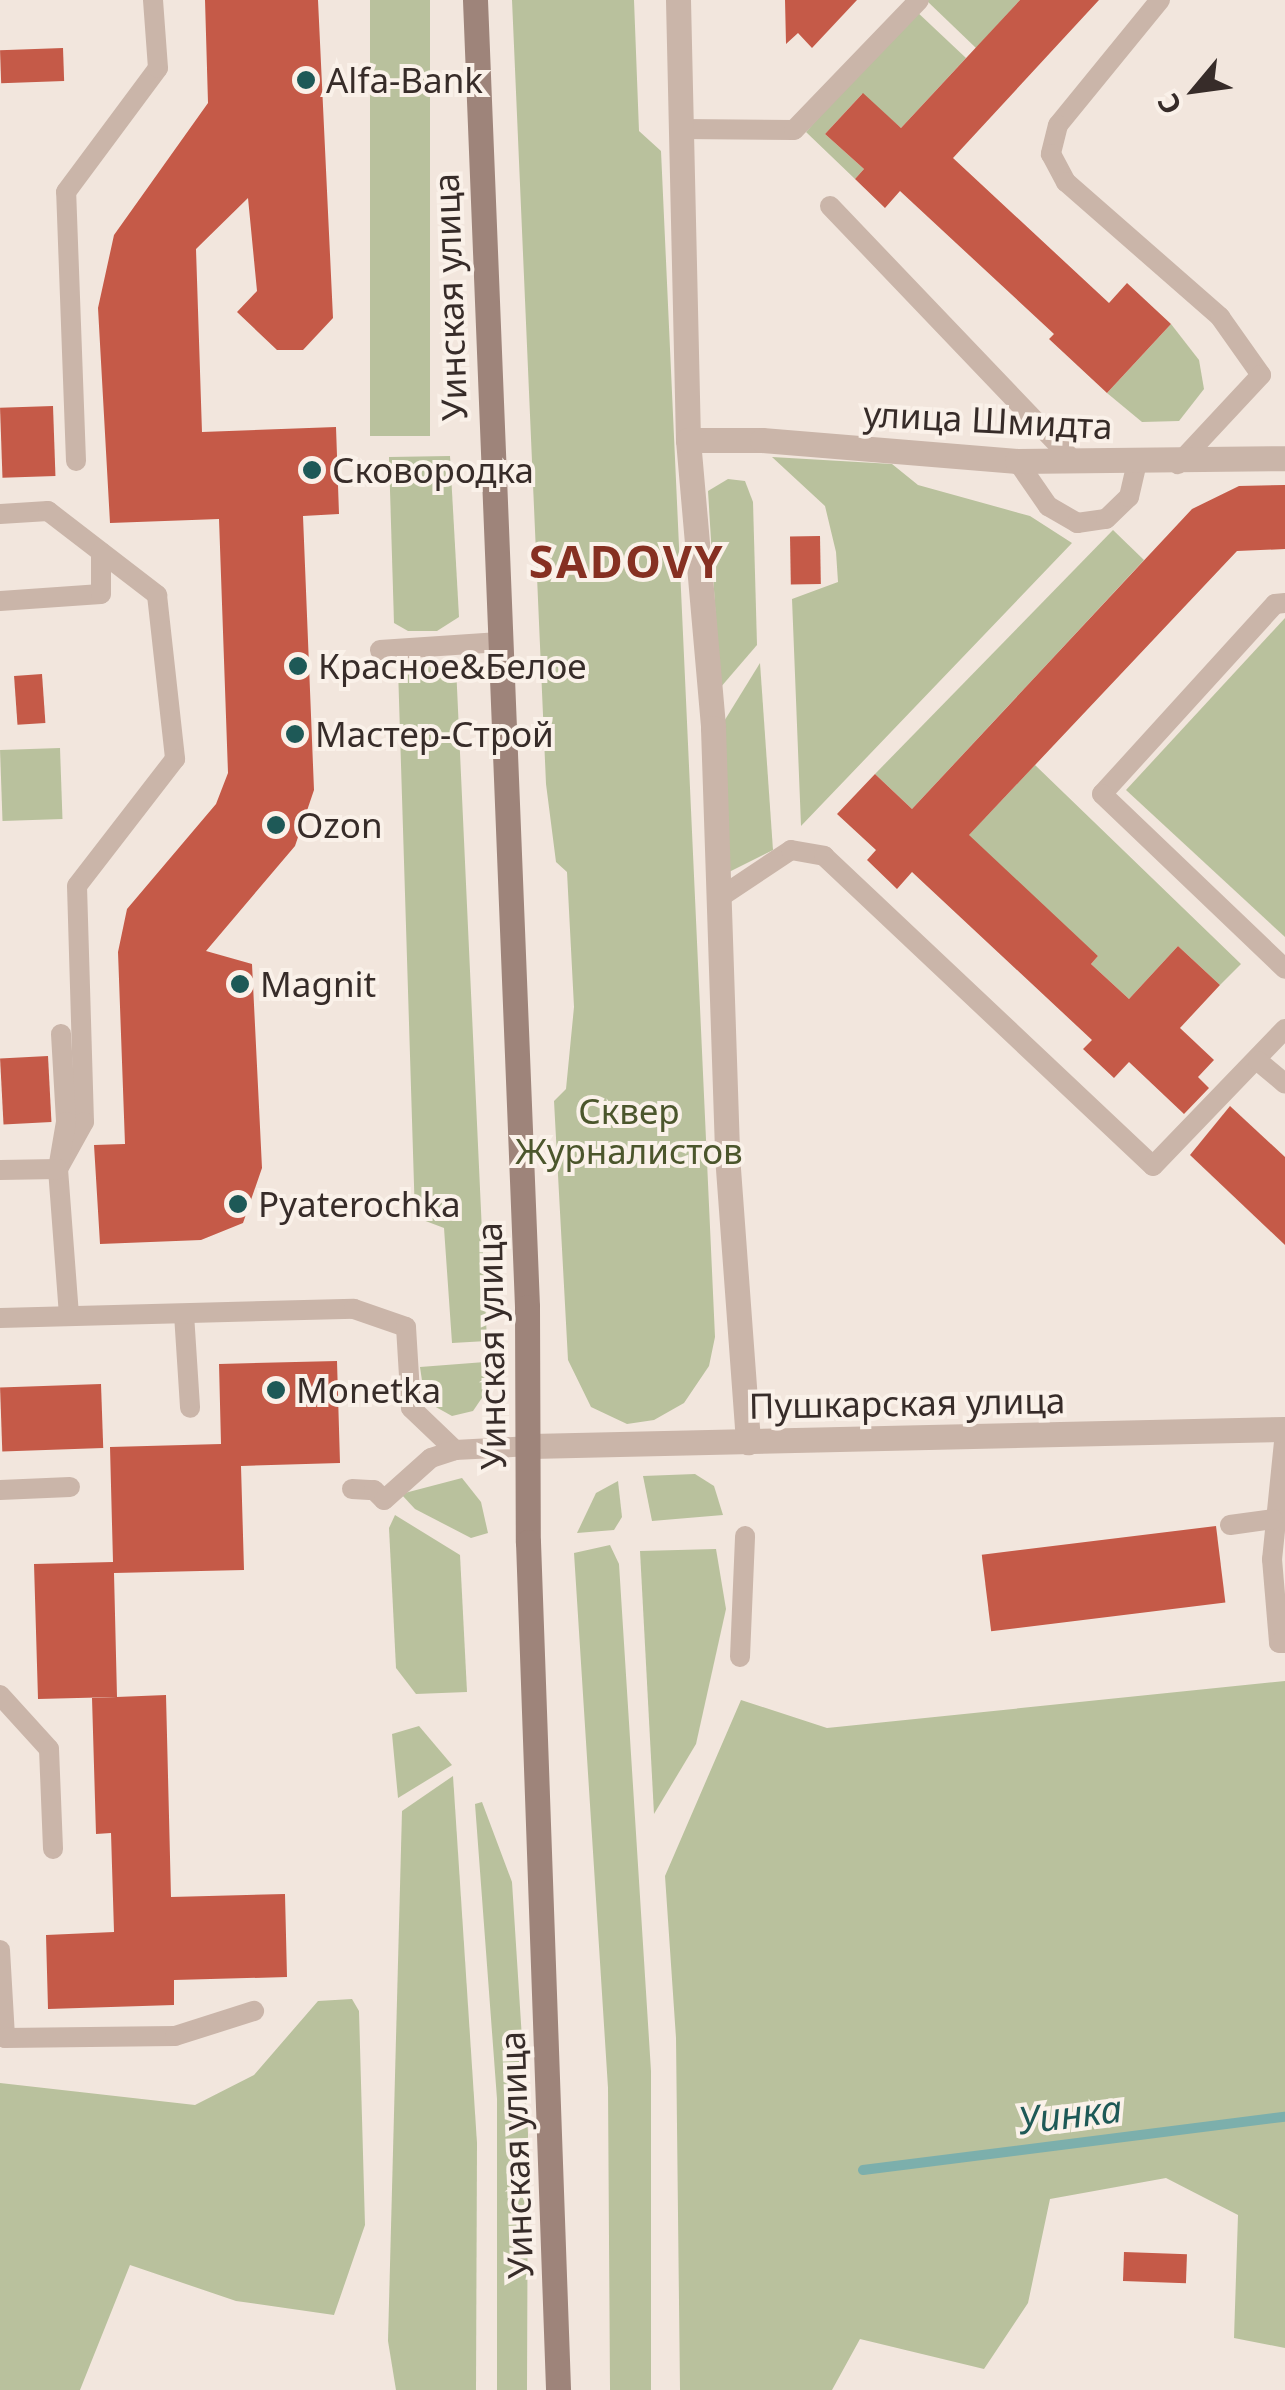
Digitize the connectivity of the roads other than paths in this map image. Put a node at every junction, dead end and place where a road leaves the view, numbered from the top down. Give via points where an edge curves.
1 (153, 0) edge
2 (474, 0) edge
3 (678, 0) edge
4 (919, 0) edge
5 (1160, 0) edge
6 (682, 129) junction
7 (830, 206) dead end
8 (688, 440) junction
9 (1285, 458) edge
10 (76, 460) dead end
11 (1016, 461) junction
12 (1075, 462) junction
13 (1137, 463) junction
14 (1178, 464) junction
15 (0, 514) edge
16 (101, 552) junction
17 (0, 601) edge
18 (1285, 603) edge
19 (500, 642) junction
20 (380, 650) dead end
21 (722, 896) junction
22 (1285, 969) edge
23 (1285, 1029) edge
24 (61, 1034) dead end
25 (1258, 1061) junction
26 (1285, 1084) edge
27 (58, 1169) junction
28 (0, 1170) edge
29 (69, 1314) junction
30 (184, 1314) junction
31 (0, 1318) edge
32 (190, 1408) dead end
33 (1285, 1430) edge
34 (748, 1442) junction
35 (530, 1446) junction
36 (455, 1450) junction
37 (70, 1487) dead end
38 (352, 1489) dead end
39 (0, 1490) edge
40 (1272, 1518) junction
41 (1230, 1525) dead end
42 (745, 1536) dead end
43 (1285, 1643) edge
44 (740, 1657) dead end
45 (0, 1696) edge
46 (52, 1849) dead end
47 (0, 1950) edge
48 (254, 2011) dead end
49 (558, 2390) edge

1 - 10 lane via 158,68 66,192
2 - 19 main road, Уинская улица
3 - 6 street
4 - 6 lane via 794,130
5 - 14 lane via 1058,125 1050,154 1066,182 1220,317 1261,375
6 - 8 street
7 - 12 lane
8 - 11 street, улица Шмидта
8 - 21 street
9 - 14 street, улица Шмидта
11 - 12 street, улица Шмидта
11 - 13 lane via 1048,506 1078,522 1106,519 1129,497
12 - 13 street, улица Шмидта
13 - 14 street, улица Шмидта
15 - 16 lane via 48,511
16 - 17 lane via 101,594
16 - 27 lane via 157,594 175,759 77,886 84,1122
18 - 22 lane via 1275,604 1102,794
19 - 20 lane
19 - 35 main road, Уинская улица
21 - 25 lane via 790,850 824,856 1153,1166
21 - 34 street via 727,1155
23 - 25 lane
24 - 27 lane via 66,1122
25 - 26 lane
27 - 28 lane
27 - 29 lane
29 - 30 lane
29 - 31 lane
30 - 32 lane
30 - 36 lane via 354,1309 406,1327 412,1408
33 - 34 street, Пушкарская улица
33 - 40 lane
34 - 35 street, Пушкарская улица
35 - 36 lane
35 - 49 main road, Уинская улица
36 - 38 lane via 431,1458 384,1500 374,1490
37 - 39 lane
40 - 41 lane
40 - 43 lane via 1279,1643
42 - 44 lane
45 - 46 lane via 49,1748
47 - 48 lane via 5,2038 175,2036

